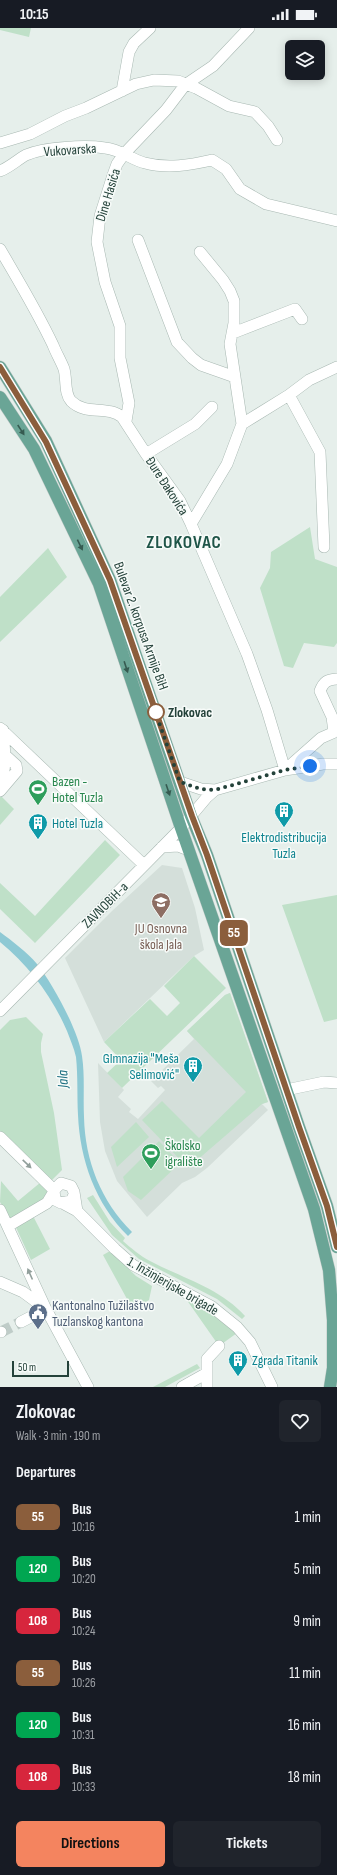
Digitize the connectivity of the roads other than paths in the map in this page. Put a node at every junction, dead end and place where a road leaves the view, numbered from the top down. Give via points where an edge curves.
1 (150, 28) edge
2 (249, 28) edge
3 (185, 85) junction
4 (122, 91) junction
5 (277, 140) dead end
6 (0, 143) edge
7 (124, 154) junction
8 (0, 171) edge
9 (337, 221) edge
10 (138, 240) dead end
11 (0, 248) edge
12 (200, 252) dead end
13 (302, 319) dead end
14 (233, 333) junction
15 (0, 367) edge
16 (337, 367) edge
17 (235, 377) junction
18 (289, 395) junction
19 (0, 397) edge
20 (212, 407) dead end
21 (126, 421) junction
22 (242, 424) junction
23 (146, 454) junction
24 (191, 524) junction
25 (324, 547) dead end
26 (337, 679) edge
27 (1, 729) edge
28 (336, 732) edge
29 (5, 755) junction
30 (337, 764) edge
31 (285, 770) junction
32 (180, 782) junction
33 (0, 783) edge
34 (215, 790) junction
35 (0, 791) edge
36 (192, 816) junction
37 (181, 828) junction
38 (162, 847) junction
39 (188, 850) junction
40 (144, 866) junction
41 (0, 1011) edge
42 (337, 1083) edge
43 (286, 1090) junction
44 (0, 1137) edge
45 (54, 1192) junction
46 (74, 1195) junction
47 (47, 1203) junction
48 (63, 1204) junction
49 (0, 1210) edge
50 (77, 1211) junction
51 (8, 1226) junction
52 (335, 1232) edge
53 (337, 1247) edge
54 (0, 1282) edge
55 (46, 1309) junction
56 (21, 1322) tunnel mouth
57 (219, 1346) dead end
58 (207, 1373) junction
59 (88, 1387) edge
60 (182, 1387) edge
61 (207, 1387) edge
62 (272, 1387) edge
63 (330, 1387) edge

1 - 4 street via 134,43 129,52
2 - 3 street via 213,66
3 - 4 street, Vukovarska via 178,81 154,80 136,84
3 - 5 street, Vukovarska via 196,88 229,106 255,112
3 - 7 street via 171,104
4 - 6 street, Vukovarska via 30,134
7 - 8 street, Vukovarska via 107,148 67,147 26,155
7 - 9 street, Dine Hasića via 145,163 168,166 183,166 212,160 226,169 240,189 266,204
7 - 21 street, Dine Hasića via 117,164 100,216 97,242 105,282 120,326 120,358 129,403
10 - 17 street via 177,342 201,364
11 - 21 street, Đure Đakovića via 42,320 66,377 67,395 83,409 116,412
12 - 14 street via 230,291 235,312
13 - 14 street via 295,309
14 - 17 street via 230,344
15 - 32 main road, Bulevar 2. korpusa Armije BiH via 46,442 110,580
16 - 18 street via 309,380
17 - 22 street
18 - 22 street
18 - 25 street via 320,452
19 -> 37 main road, Bulevar 2. korpusa Armije BiH via 34,449 99,584
20 - 23 street via 195,424
21 - 23 street, Đure Đakovića
22 - 24 street via 227,464
23 - 24 street, Đure Đakovića via 180,501
24 - 31 street, Đure Đakovića via 247,654
26 - 28 street via 327,680 320,691
27 - 29 street
27 - 40 street
28 - 31 street via 321,738
29 - 33 street
29 - 35 street via 16,765 17,771
30 - 31 street
31 - 34 street
32 - 34 street via 201,789
32 - 36 main road, Bulevar 2. korpusa Armije BiH
34 - 36 street
36 - 37 street
36 - 43 main road, Bulevar 2. korpusa Armije BiH via 230,920
37 - 38 street
37 - 39 main road, Bulevar 2. korpusa Armije BiH
38 - 39 street via 178,846
38 - 40 street, ZAVNOBiH-a
39 - 63 main road, Bulevar 2. korpusa Armije BiH via 314,1208 330,1270 333,1320
40 - 41 street, ZAVNOBiH-a
42 - 43 street via 324,1082
43 - 52 main road, Bulevar 2. korpusa Armije BiH
44 -> 45 street
45 - 46 street via 58,1184 68,1184 73,1188
45 - 47 street
45 - 48 street via 55,1200
46 - 48 street via 71,1201
46 - 50 street
47 - 48 street, 1. Inžinjerijske brigade
47 - 51 street
48 - 50 street, 1. Inžinjerijske brigade
49 - 51 street
50 - 62 street, 1. Inžinjerijske brigade via 133,1264 211,1306 237,1327 250,1342
55 -> 51 street
52 - 53 main road, Bulevar 2. korpusa Armije BiH
54 - 55 street via 23,1292
55 - 56 street
55 - 59 street
57 - 58 street via 207,1358
58 - 60 street
58 - 61 street

